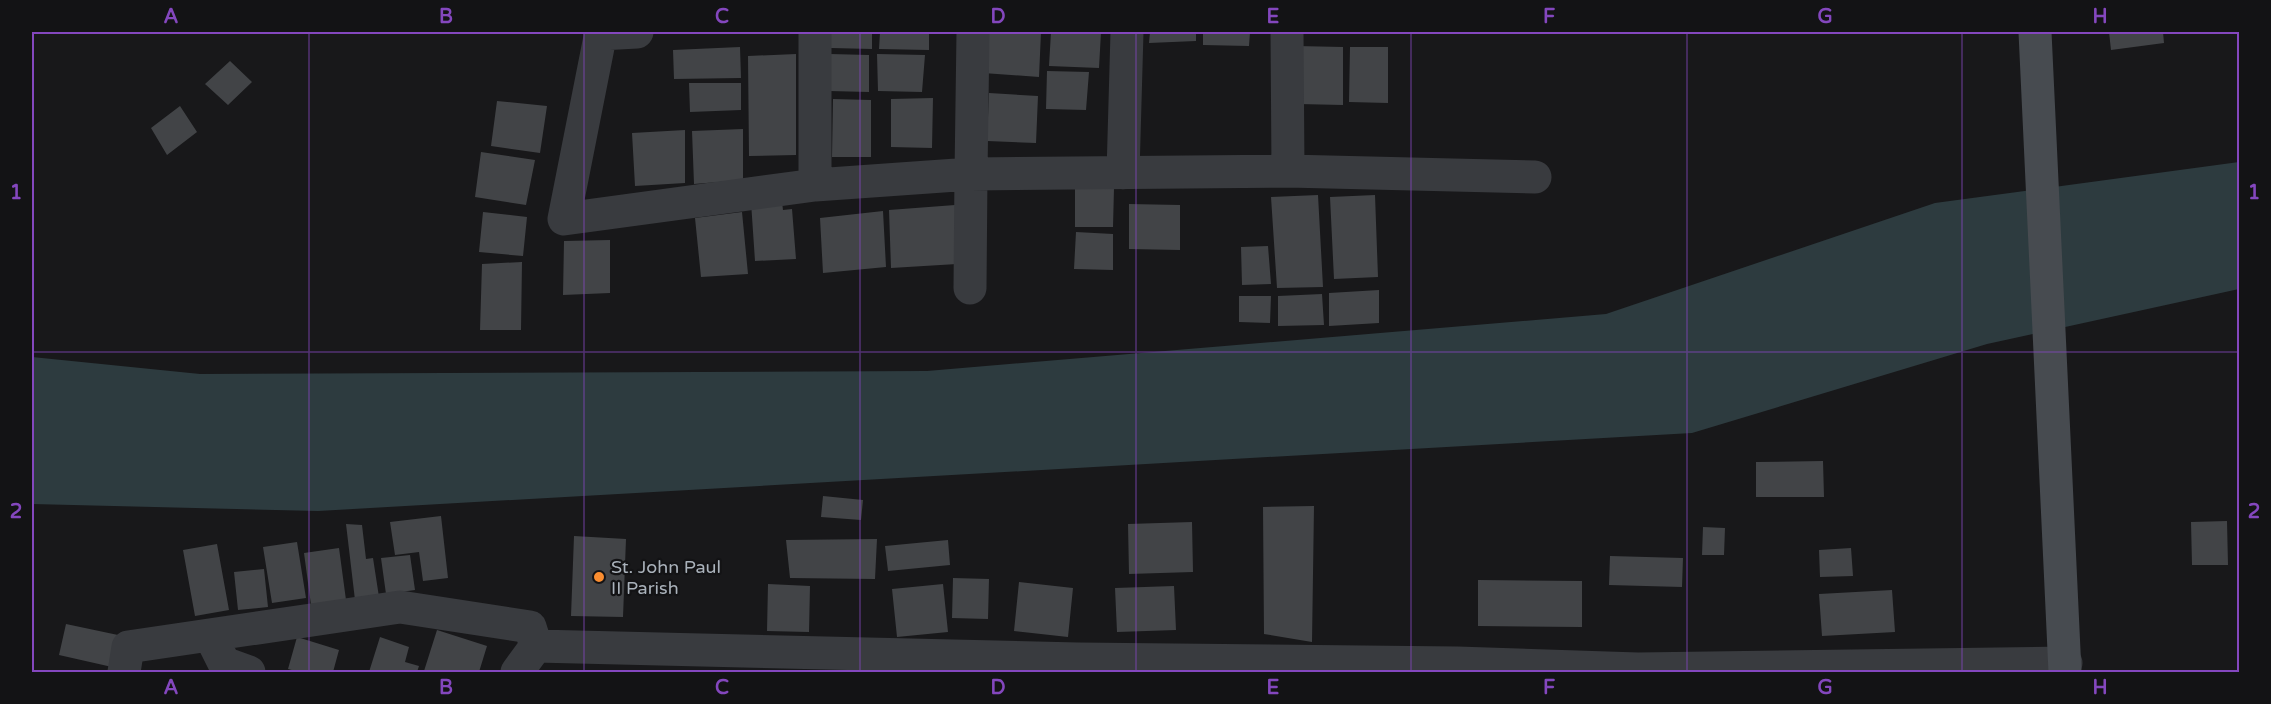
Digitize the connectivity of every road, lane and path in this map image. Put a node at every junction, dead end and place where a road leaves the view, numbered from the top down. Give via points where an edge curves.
1 (637, 32) edge
2 (815, 32) edge
3 (972, 32) edge
4 (1127, 32) edge
5 (1287, 32) edge
6 (2035, 32) edge
7 (600, 33) edge
8 (1287, 171) junction
9 (1123, 173) junction
10 (970, 174) junction
11 (1535, 177) dead end
12 (815, 185) junction
13 (970, 288) dead end
14 (210, 635) junction
15 (536, 646) junction
16 (2066, 668) edge
17 (124, 672) edge
18 (249, 672) edge
19 (517, 672) edge

1 - 7 street
2 - 12 street
3 - 10 street
4 - 9 street
5 - 8 street
6 - 16 main road
7 - 12 street via 564,219
8 - 9 street
8 - 11 street
9 - 10 street
10 - 12 street
10 - 13 street
14 - 15 street via 399,607 530,627
14 - 17 street via 128,647
14 - 18 street via 224,663
15 - 16 street via 1638,669
15 - 19 street

